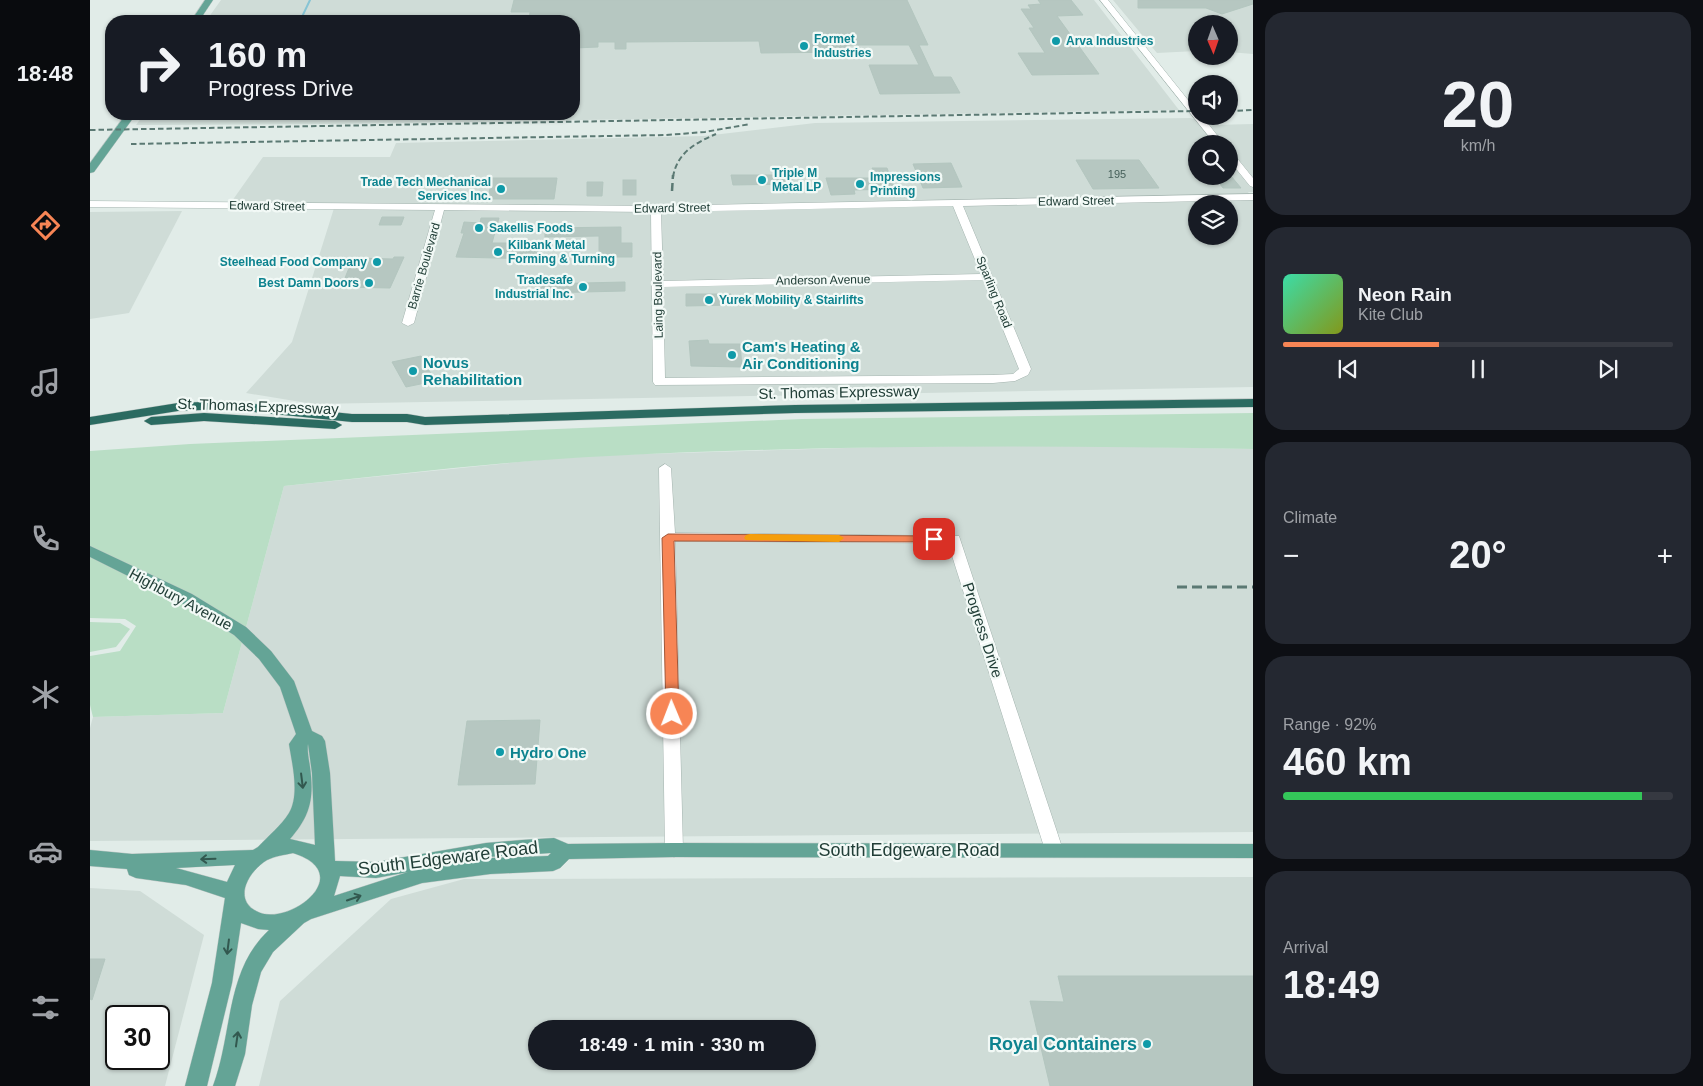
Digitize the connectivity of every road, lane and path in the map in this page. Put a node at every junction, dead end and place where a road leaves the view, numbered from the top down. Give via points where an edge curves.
1 (209, 0) edge
2 (1104, 0) edge
3 (199, 15) edge
4 (1188, 105) edge
5 (127, 120) edge
6 (1204, 125) edge
7 (1213, 135) edge
8 (1238, 165) edge
9 (90, 170) edge
10 (1253, 184) edge
11 (1253, 197) edge
12 (957, 203) junction
13 (90, 204) edge
14 (440, 208) junction
15 (656, 208) junction
16 (988, 276) junction
17 (659, 284) junction
18 (408, 323) dead end
19 (659, 382) joint
20 (1253, 404) edge
21 (90, 421) edge
22 (425, 421) junction
23 (90, 432) edge
24 (665, 468) dead end
25 (668, 538) junction
26 (90, 550) edge
27 (305, 735) junction
28 (674, 850) junction
29 (1054, 850) junction
30 (1253, 851) edge
31 (565, 852) junction
32 (261, 855) junction
33 (90, 858) edge
34 (327, 864) junction
35 (90, 867) edge
36 (234, 896) junction
37 (302, 915) junction
38 (196, 1086) edge
39 (224, 1086) edge

1 - 3 main road
2 - 4 street
5 - 9 main road
6 - 7 street
8 - 10 street
11 - 12 street, Edward Street
12 - 15 street, Edward Street
12 - 16 street, Sparling Road
13 - 14 street, Edward Street
14 - 15 street, Edward Street
14 - 18 street, Barrie Boulevard
15 - 17 street, Laing Boulevard
16 - 17 street, Anderson Avenue
16 - 19 street, Sparling Road via 1025,368 1024,373 1014,377
17 - 19 street, Laing Boulevard
20 - 22 highway, St. Thomas Expressway via 815,408
21 - 22 highway, St. Thomas Expressway via 178,407 226,405 352,418
22 - 23 highway, St. Thomas Expressway via 404,427 356,427 187,418 132,422
24 - 25 street
25 - 28 street
25 - 29 street, Progress Drive via 954,539
26 - 27 main road, Highbury Avenue via 186,598 240,630 288,684
27 -> 32 main road via 298,744 303,791 300,811 291,825
27 - 34 main road, Highbury Avenue via 316,741 319,757
28 - 29 main road, South Edgeware Road
28 - 31 main road, South Edgeware Road
29 - 30 main road, South Edgeware Road
31 - 34 main road, South Edgeware Road via 554,845 486,850 376,870 355,870
37 -> 31 main road, South Edgeware Road via 422,875 553,862
32 -> 33 main road via 132,862
32 - 34 main road via 293,846 311,850
32 - 36 main road via 240,873 234,886
34 - 37 main road via 331,879 327,892 319,903
35 - 36 main road via 157,871 215,886
36 - 37 main road via 242,912 256,921 283,922
36 -> 38 main road via 222,983
39 -> 37 main road via 235,1052 247,981 259,957

